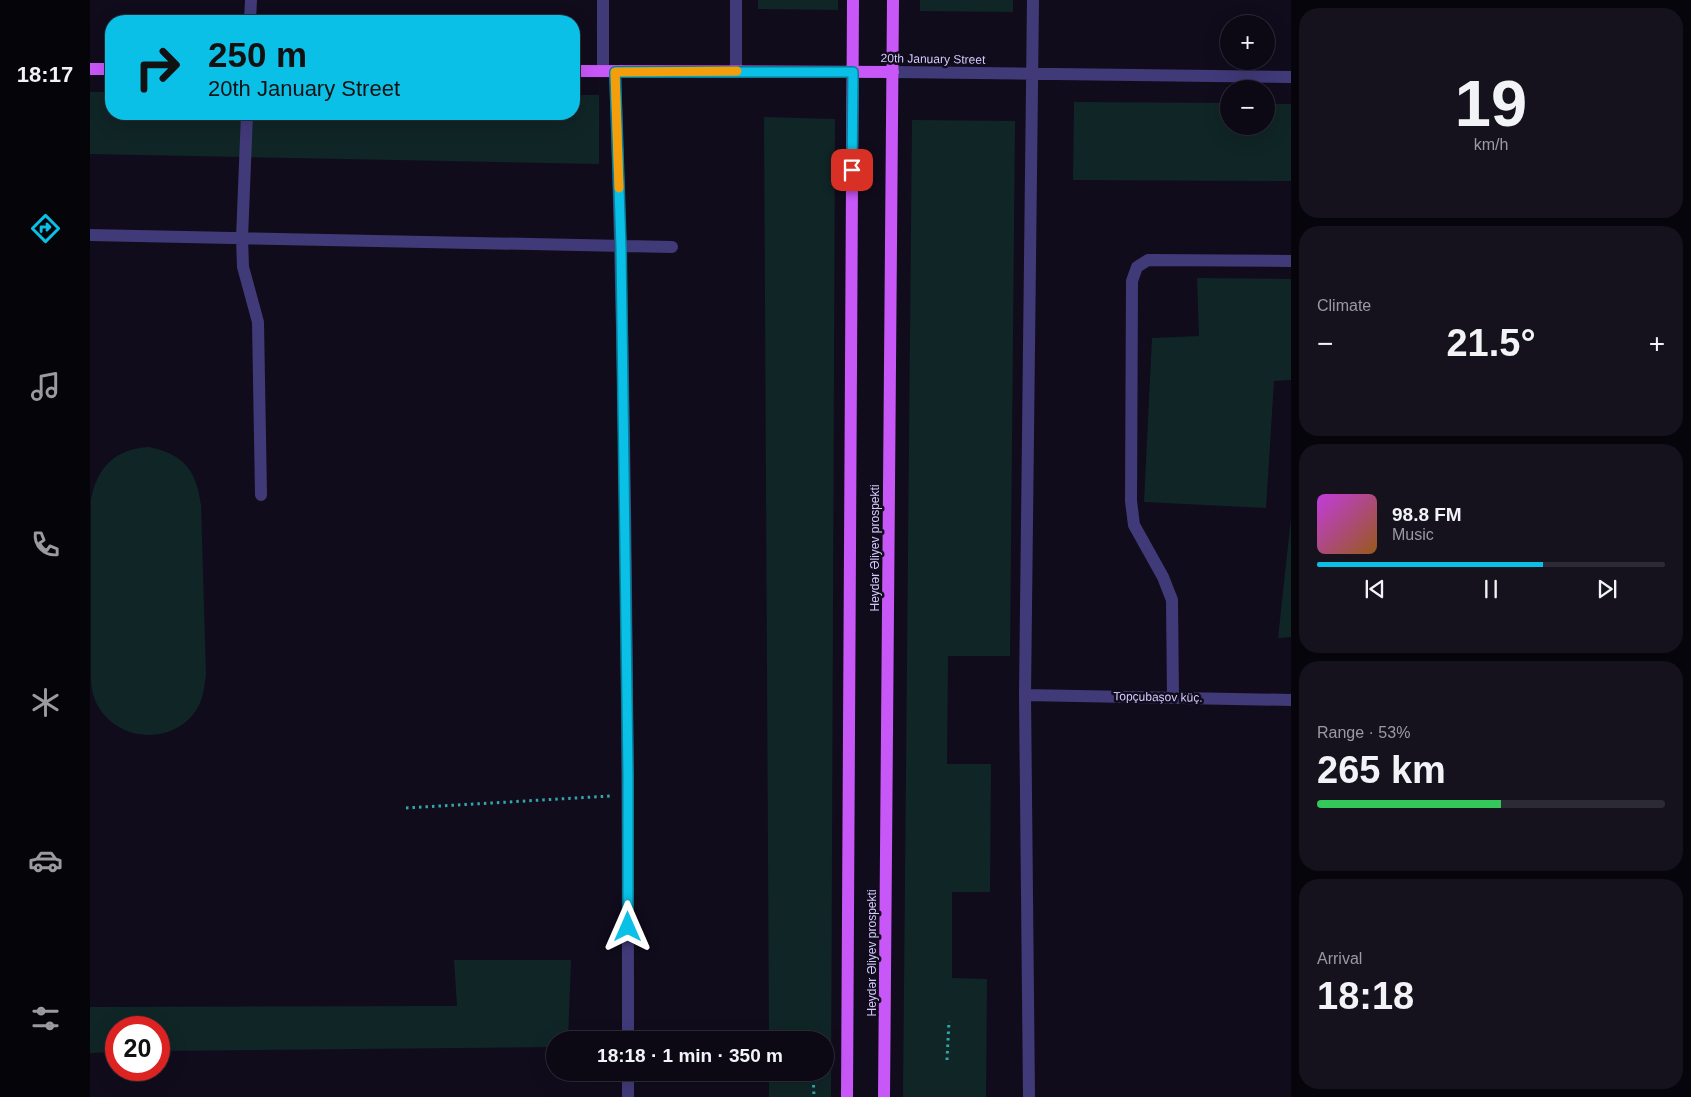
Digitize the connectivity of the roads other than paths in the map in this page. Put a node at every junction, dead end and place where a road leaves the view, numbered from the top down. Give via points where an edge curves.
1 (251, 0) edge
2 (604, 0) edge
3 (736, 0) edge
4 (853, 0) edge
5 (893, 0) edge
6 (1032, 0) edge
7 (250, 15) edge
8 (90, 68) edge
9 (105, 69) edge
10 (580, 71) edge
11 (609, 71) junction
12 (736, 71) junction
13 (853, 72) junction
14 (893, 72) junction
15 (1032, 74) junction
16 (1291, 77) edge
17 (247, 120) edge
18 (90, 236) edge
19 (242, 238) junction
20 (621, 247) junction
21 (672, 247) dead end
22 (1291, 262) edge
23 (261, 495) dead end
24 (1025, 694) junction
25 (1173, 697) junction
26 (1291, 700) edge
27 (628, 1031) edge
28 (628, 1081) edge
29 (628, 1097) edge
30 (847, 1097) edge
31 (884, 1097) edge
32 (1028, 1097) edge

1 - 7 street
2 - 11 street
3 - 12 street
4 - 13 main road, Heydər Əliyev prospekti
5 - 14 main road, Heydər Əliyev prospekti
6 - 15 street
8 - 9 main road
10 - 11 main road, 20th January Street
11 - 12 main road, 20th January Street
11 - 20 street
12 - 13 main road, 20th January Street
13 - 14 main road, 20th January Street
13 - 30 main road, Heydər Əliyev prospekti
14 - 15 street, 20th January Street
14 - 31 main road, Heydər Əliyev prospekti
15 - 16 street, 20th January Street
15 - 24 street
17 - 19 street
18 - 19 street
19 - 20 street
19 - 23 street via 244,267 258,322
20 - 21 street
20 - 27 street
22 - 25 street via 1148,260 1137,267 1132,281 1131,501 1134,525 1172,600
24 - 25 street, Topçubaşov küç.
24 - 32 street
25 - 26 street, Topçubaşov küç.
28 - 29 street

